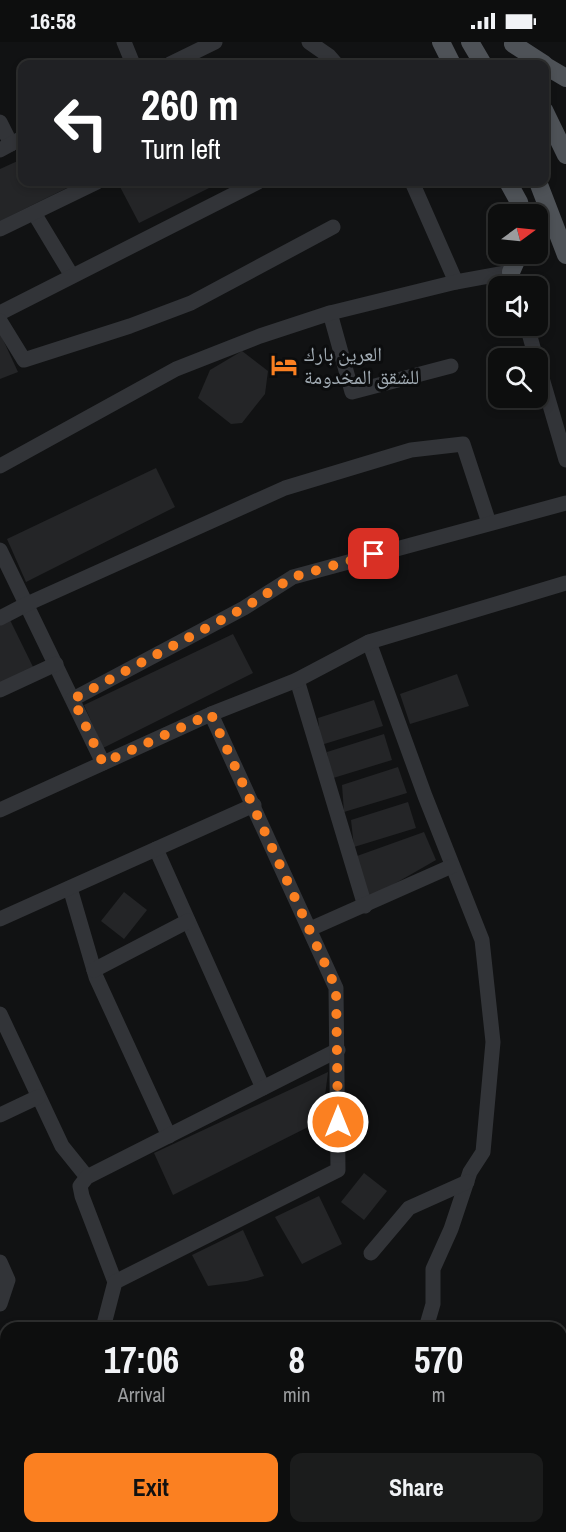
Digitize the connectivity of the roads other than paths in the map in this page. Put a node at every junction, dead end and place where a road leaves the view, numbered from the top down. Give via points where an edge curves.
1 (124, 42) edge
2 (215, 42) edge
3 (309, 42) edge
4 (441, 42) edge
5 (470, 42) edge
6 (512, 43) edge
7 (131, 60) edge
8 (178, 60) edge
9 (327, 60) edge
10 (450, 60) edge
11 (481, 60) edge
12 (520, 60) edge
13 (537, 60) edge
14 (549, 68) edge
15 (566, 78) edge
16 (549, 120) edge
17 (0, 122) edge
18 (11, 144) edge
19 (566, 155) edge
20 (90, 186) edge
21 (250, 186) edge
22 (414, 186) edge
23 (510, 186) edge
24 (540, 186) edge
25 (520, 204) edge
26 (34, 213) junction
27 (333, 227) dead end
28 (0, 229) edge
29 (566, 255) edge
30 (72, 276) junction
31 (488, 280) edge
32 (456, 282) junction
33 (0, 313) edge
34 (330, 313) junction
35 (0, 321) edge
36 (451, 366) dead end
37 (548, 398) edge
38 (566, 460) edge
39 (0, 466) edge
40 (566, 503) edge
41 (489, 523) junction
42 (0, 550) edge
43 (566, 583) edge
44 (27, 604) junction
45 (0, 618) edge
46 (369, 642) junction
47 (56, 664) junction
48 (297, 680) junction
49 (0, 690) edge
50 (73, 699) junction
51 (211, 714) junction
52 (103, 763) junction
53 (254, 805) junction
54 (0, 810) edge
55 (156, 849) junction
56 (452, 866) junction
57 (70, 888) junction
58 (366, 906) junction
59 (0, 919) edge
60 (188, 921) junction
61 (310, 929) junction
62 (94, 970) junction
63 (0, 1014) edge
64 (338, 1050) junction
65 (263, 1088) junction
66 (38, 1097) junction
67 (0, 1115) edge
68 (169, 1136) junction
69 (87, 1177) junction
70 (467, 1182) junction
71 (371, 1253) dead end
72 (0, 1262) edge
73 (115, 1282) junction
74 (0, 1304) edge
75 (105, 1322) edge
76 (428, 1322) edge

1 - 7 street
2 - 8 street
3 - 9 street
4 - 10 main road
5 - 11 main road
6 - 12 main road
6 - 13 main road
14 - 15 main road
16 - 19 main road
17 - 18 street
20 - 26 street
21 - 30 street
22 - 32 street
23 - 25 main road
24 - 29 main road
26 - 28 street
26 - 30 street
27 - 35 street via 191,303 24,360
30 - 33 street
31 - 32 street
32 - 34 street
34 - 36 street via 352,392
34 - 39 street via 176,369
37 - 38 street
40 - 41 street
41 - 44 street via 463,444 411,450 285,488
41 - 50 street via 293,577 244,608
42 - 44 street
43 - 46 street
44 - 45 street
44 - 47 street
46 - 48 street
46 - 56 street
47 - 49 street
47 - 50 street
48 - 51 street
48 - 58 street
50 - 52 street
51 - 52 street
51 - 53 street
52 - 54 street
53 - 55 street
53 - 61 street
55 - 57 street
55 - 60 street
56 - 58 street
56 - 70 street via 482,940 493,1042 483,1152
57 - 59 street
57 - 62 street
58 - 61 street
60 - 62 street
60 - 65 street
61 - 64 street via 336,988
62 - 68 street
63 - 66 street
64 - 65 street
64 - 73 street via 338,1170
65 - 68 street
66 - 67 street
66 - 69 street via 62,1146
68 - 69 street
69 - 73 street via 80,1186 82,1196
70 - 71 street via 409,1208
70 - 76 street via 433,1269 433,1304
72 - 74 street via 8,1280
73 - 75 street

